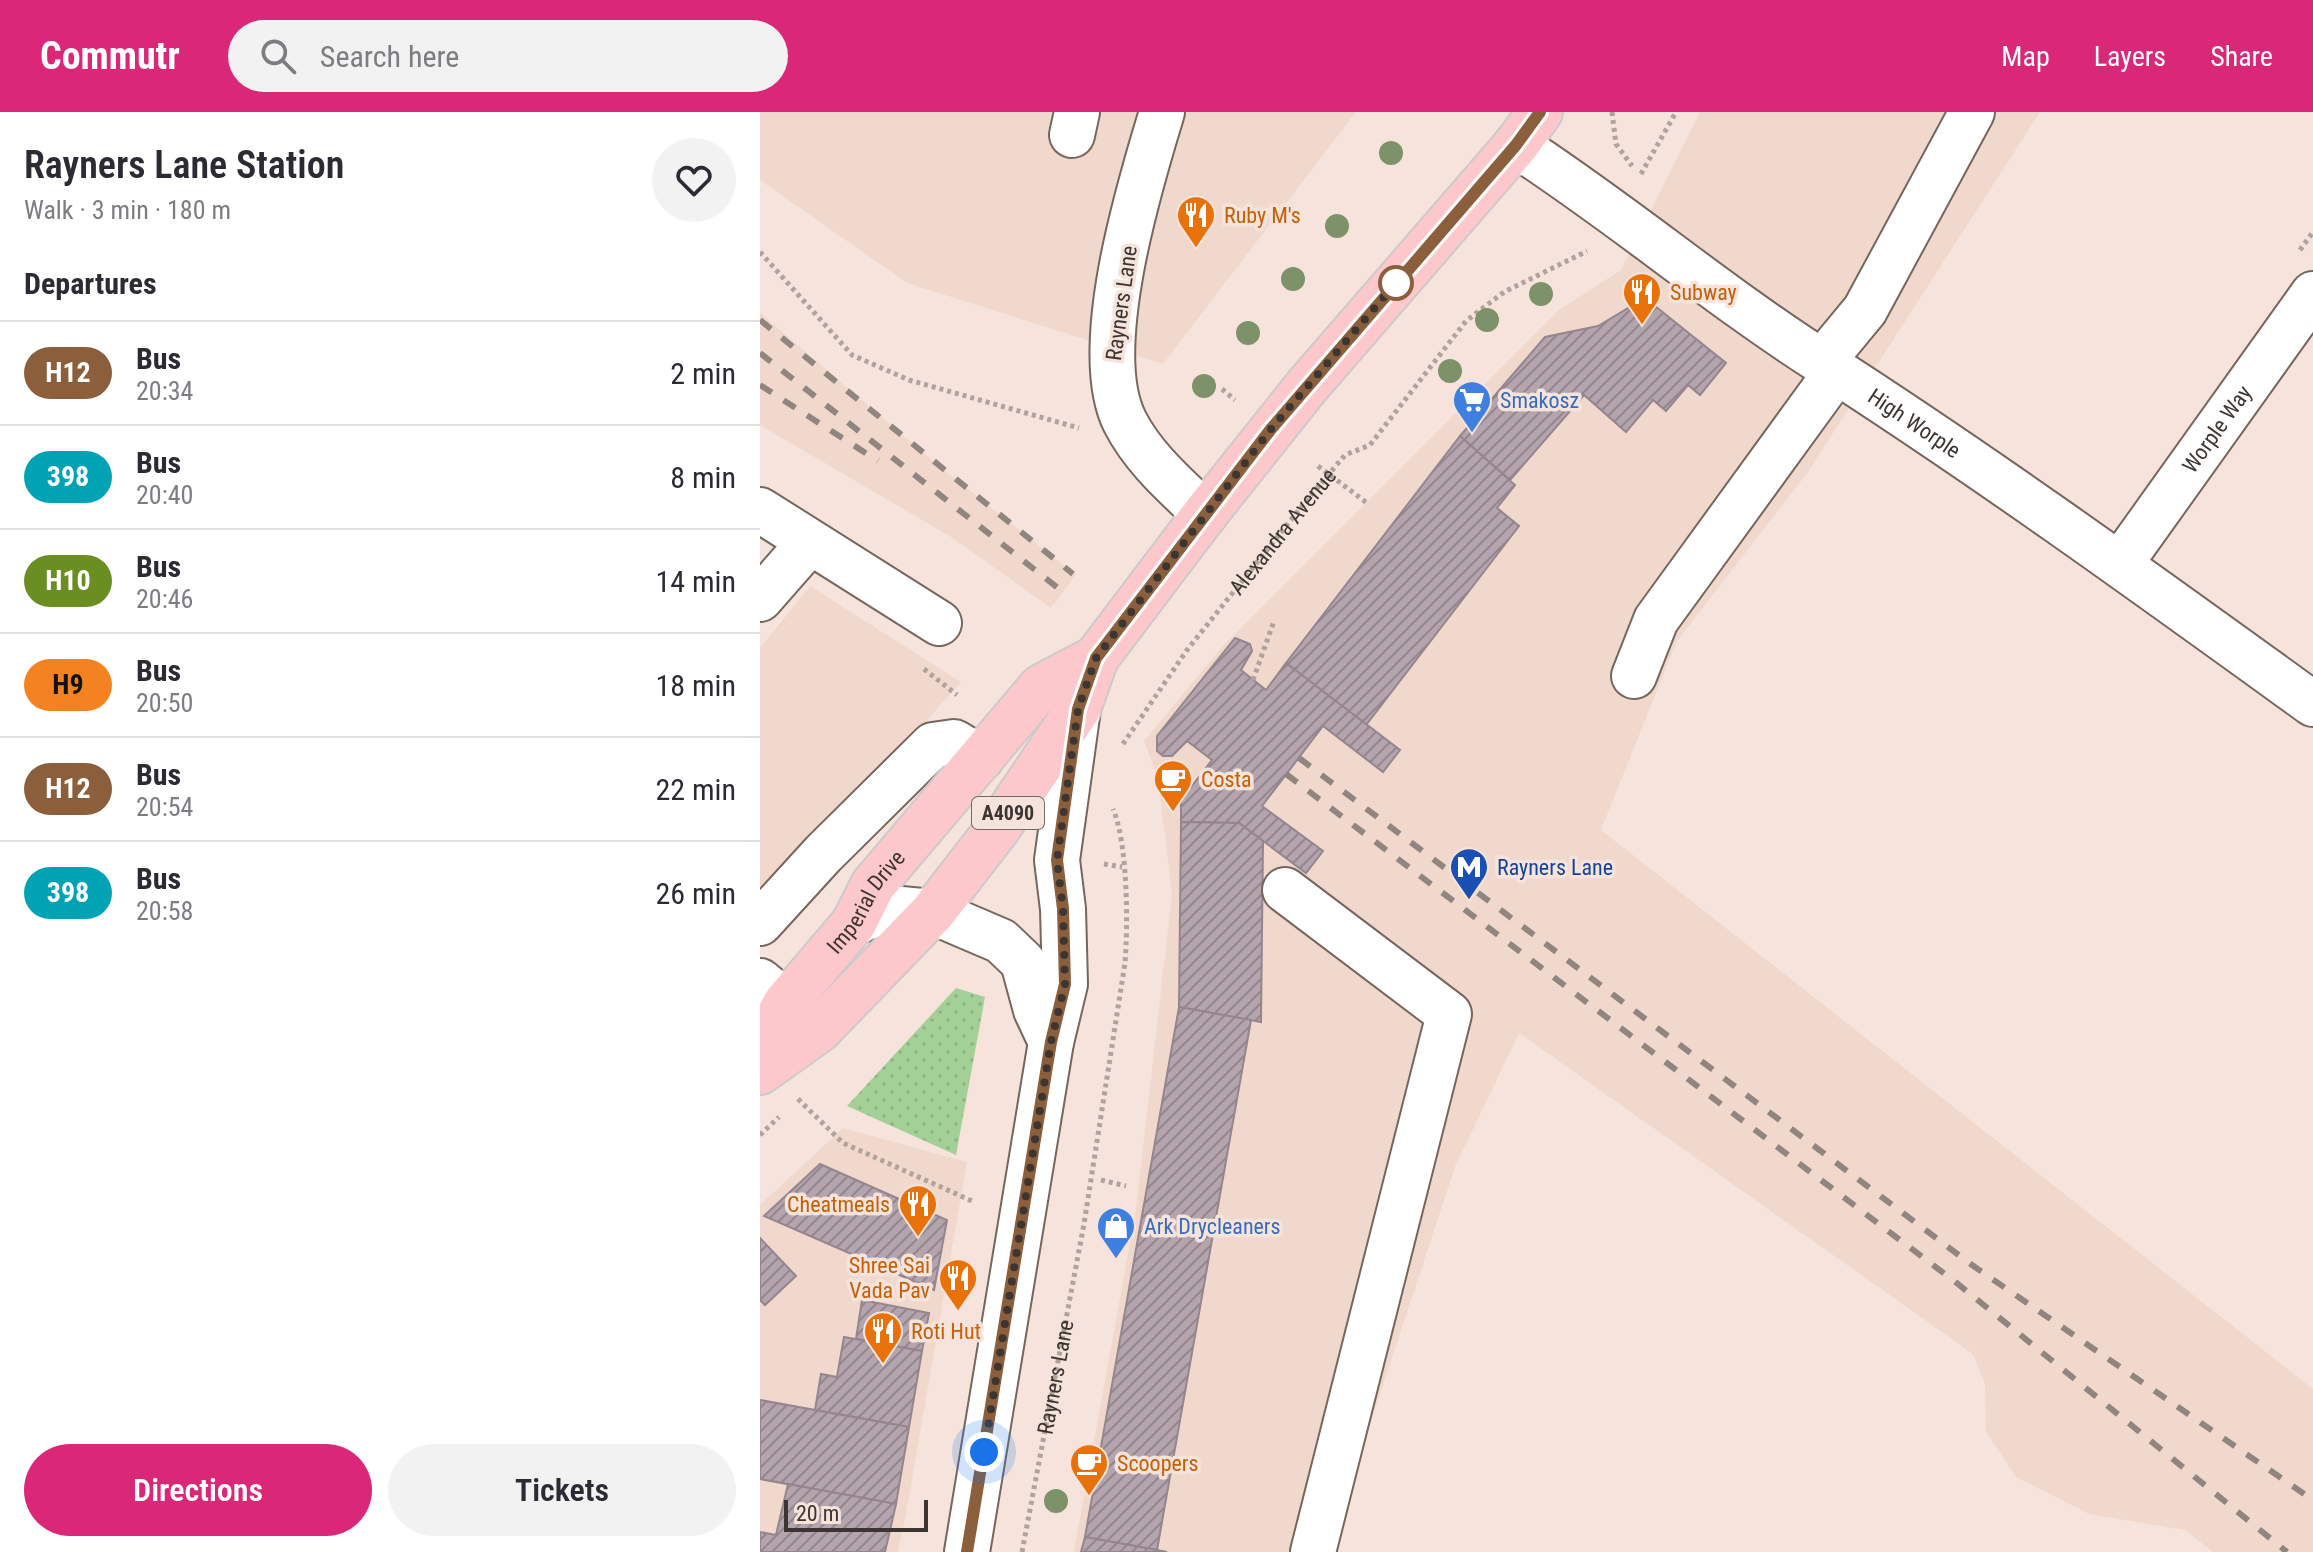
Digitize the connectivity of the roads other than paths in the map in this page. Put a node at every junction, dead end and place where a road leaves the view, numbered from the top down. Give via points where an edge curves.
1 (1162, 112) edge
2 (1972, 112) edge
3 (1528, 129) edge
4 (2313, 294) edge
5 (1830, 366) junction
6 (760, 510) edge
7 (1205, 514) junction
8 (810, 542) junction
9 (2120, 564) junction
10 (760, 599) edge
11 (939, 623) dead end
12 (1096, 658) junction
13 (1634, 676) dead end
14 (2313, 704) edge
15 (1078, 709) junction
16 (981, 758) junction
17 (1285, 890) dead end
18 (933, 912) junction
19 (760, 923) edge
20 (854, 923) junction
21 (772, 993) edge
22 (819, 1030) junction
23 (1051, 1042) junction
24 (760, 1051) edge
25 (760, 1072) edge
26 (967, 1552) edge
27 (1313, 1552) edge

1 - 7 street, Rayners Lane via 1139,188 1117,303 1111,372 1124,420 1155,465
2 - 5 street
3 - 5 street, High Worple via 1578,185
3 - 7 main road, A4090 via 1307,386
4 - 9 street, Worple Way
5 - 9 street, High Worple
5 - 13 street via 1656,620
6 - 8 street
7 - 12 main road, A4090
8 - 10 street
8 - 11 street
9 - 14 street, High Worple
12 - 15 main road, A4090
12 - 16 main road, A4090 via 1041,687
15 - 18 main road, A4090 via 998,828
15 - 23 street via 1057,860 1065,984
16 - 19 street via 954,742 933,745
16 - 20 main road, Imperial Drive / A4090 via 873,885
17 - 27 street via 1449,1014
18 - 20 street via 890,908
18 - 22 main road, Imperial Drive / A4090
18 - 23 street via 1012,949 1030,977 1036,1010
20 - 21 main road, Imperial Drive / A4090
21 - 22 street
21 - 24 main road, Imperial Drive / A4090
22 - 25 main road, Imperial Drive / A4090
23 - 26 street

